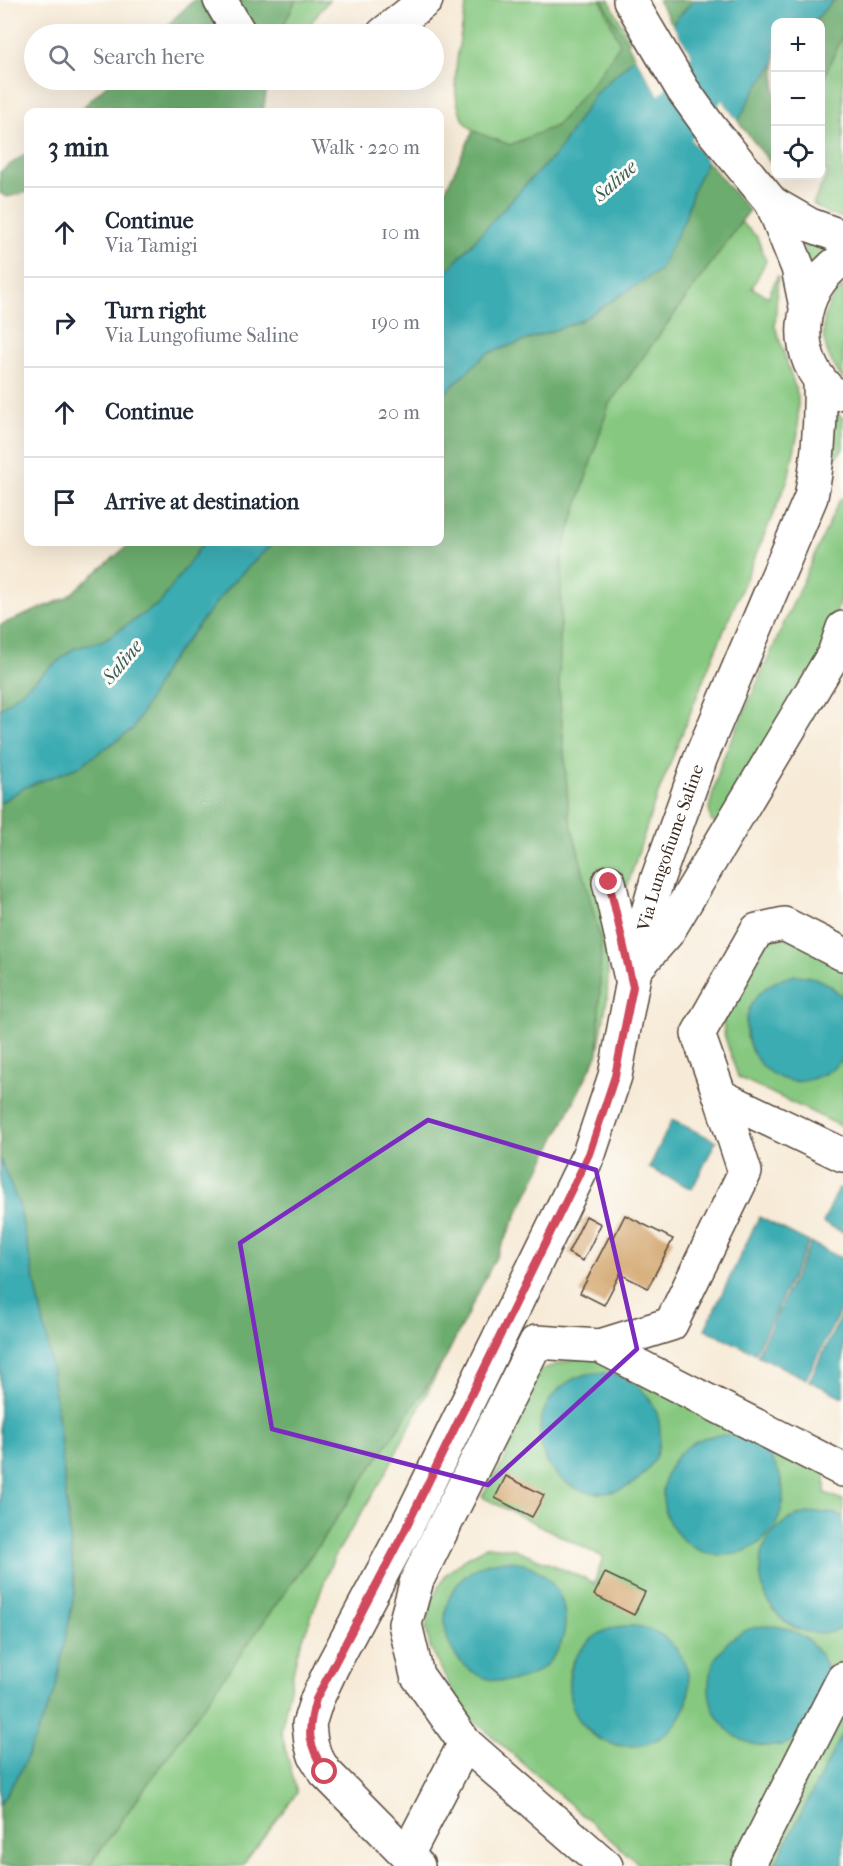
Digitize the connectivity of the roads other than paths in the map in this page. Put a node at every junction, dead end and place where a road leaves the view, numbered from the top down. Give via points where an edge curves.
1 (220, 0) edge
2 (426, 0) edge
3 (630, 0) edge
4 (234, 24) edge
5 (395, 24) edge
6 (781, 216) junction
7 (843, 237) edge
8 (843, 259) edge
9 (806, 307) junction
10 (831, 390) edge
11 (843, 464) edge
12 (811, 497) junction
13 (843, 628) edge
14 (609, 882) dead end
15 (843, 954) edge
16 (634, 978) junction
17 (720, 1096) junction
18 (843, 1155) edge
19 (600, 1347) junction
20 (843, 1470) edge
21 (843, 1679) edge
22 (465, 1743) junction
23 (413, 1861) edge
24 (606, 1866) edge
25 (748, 1866) edge

1 - 4 street
2 - 5 street
3 - 6 street via 683,90
6 - 7 street
6 - 9 street
8 - 9 street via 825,273
9 - 10 street via 804,346 810,364
10 - 12 street, Via Lungofiume Saline
11 - 12 street, Via Lungofiume Saline
12 - 16 street, Via Lungofiume Saline via 678,819 655,888
13 - 16 street via 834,654 667,933
14 - 16 street
15 - 17 street via 784,924 758,930 698,1034
16 - 23 street, Via Lungofiume Saline via 615,1076 589,1154 405,1530 332,1666 309,1724 315,1756 325,1772
17 - 18 street
17 - 19 street via 745,1172 671,1324
19 - 20 street
19 - 22 street via 536,1342 417,1580 405,1624 417,1675
21 - 25 street
22 - 23 street
22 - 24 street

